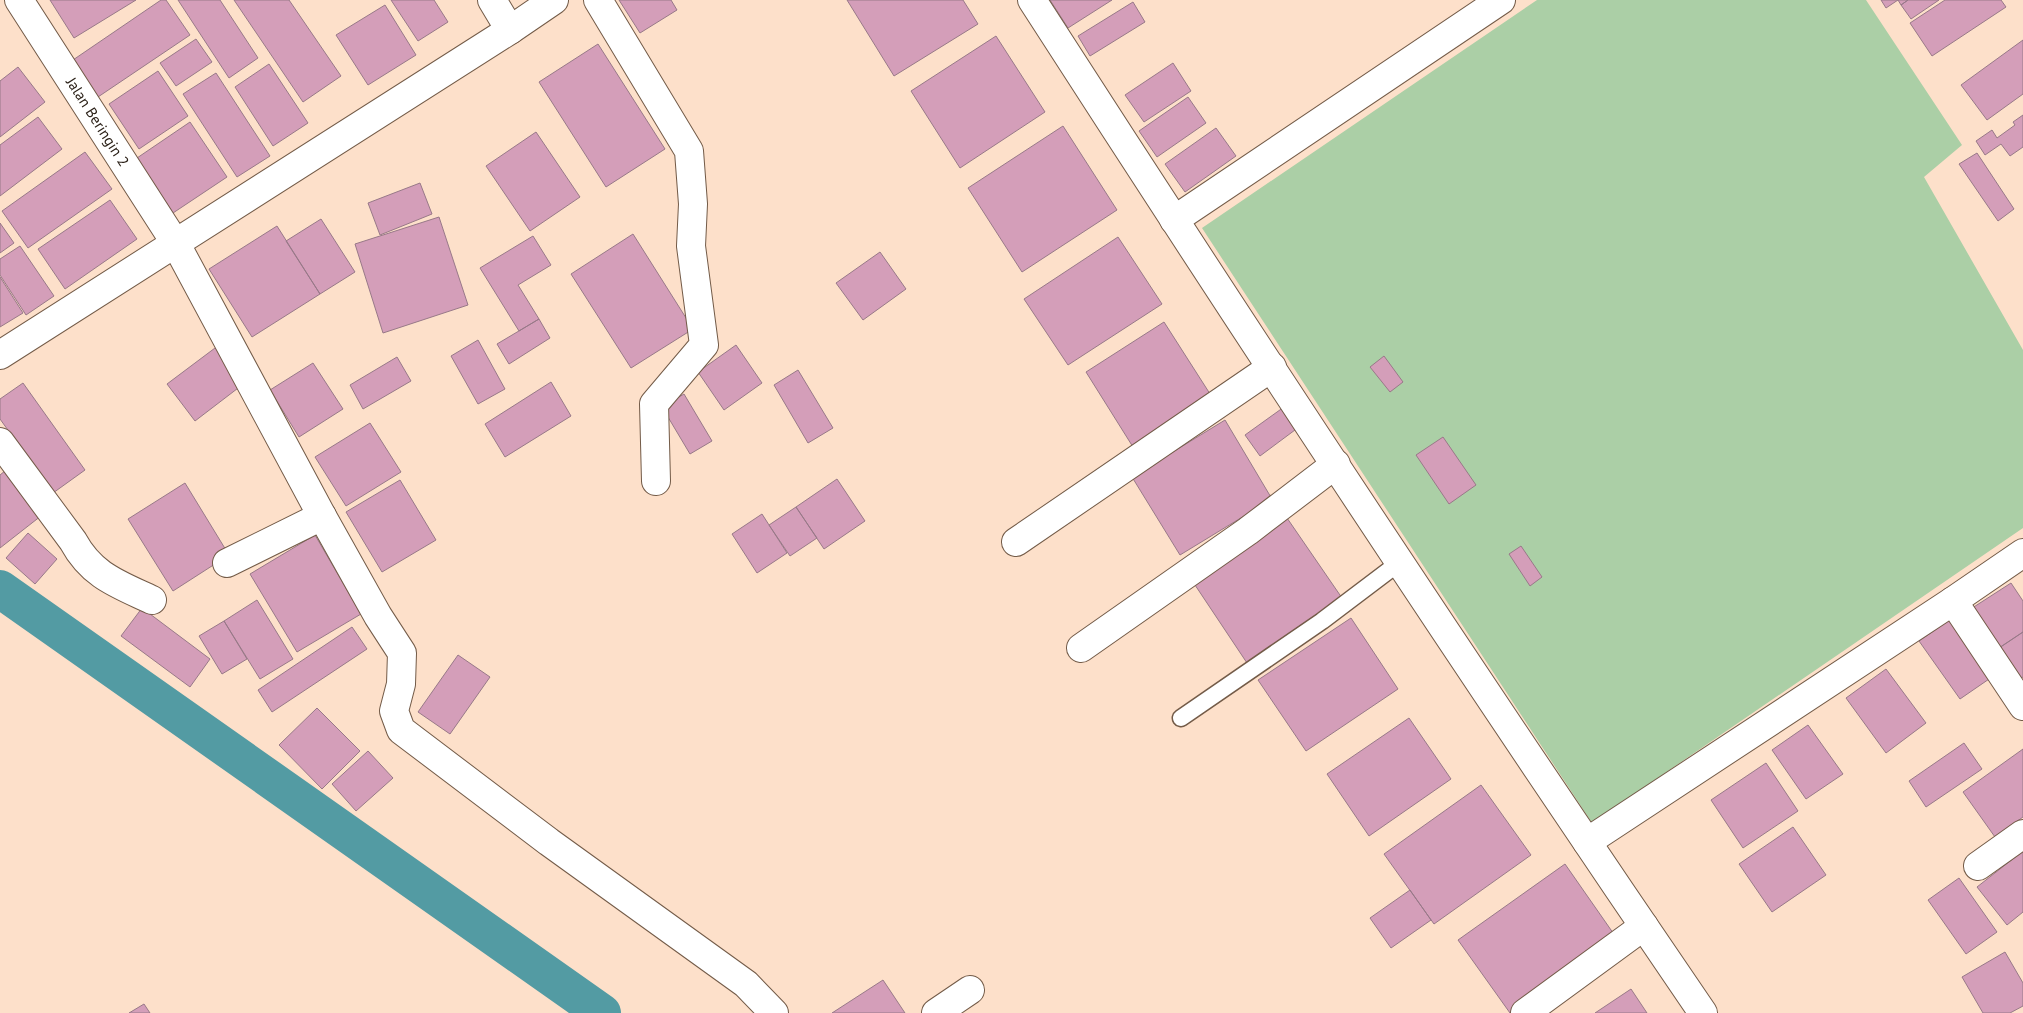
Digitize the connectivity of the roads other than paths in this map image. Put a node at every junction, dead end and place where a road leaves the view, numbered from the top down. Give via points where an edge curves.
1 (19, 0) edge
2 (492, 0) edge
3 (554, 0) edge
4 (598, 0) edge
5 (1032, 0) edge
6 (1501, 0) edge
7 (510, 30) junction
8 (1174, 220) junction
9 (176, 244) junction
10 (0, 355) edge
11 (1272, 367) junction
12 (0, 442) edge
13 (1336, 464) junction
14 (656, 481) dead end
15 (322, 516) junction
16 (1016, 542) dead end
17 (2023, 553) edge
18 (1400, 562) junction
19 (227, 564) dead end
20 (152, 600) dead end
21 (1953, 602) junction
22 (1081, 648) dead end
23 (2023, 706) edge
24 (1181, 718) dead end
25 (2023, 834) edge
26 (1587, 842) junction
27 (1978, 866) dead end
28 (1644, 926) junction
29 (970, 990) dead end
30 (774, 1013) edge
31 (936, 1013) edge
32 (1525, 1013) edge
33 (1703, 1013) edge

1 - 9 street, Jalan Beringin 2
2 - 7 street
3 - 7 street
4 - 14 street via 689,151 692,246 704,345 654,404
5 - 8 street
6 - 8 street
7 - 9 street
8 - 11 street
9 - 10 street
9 - 15 street, Jalan Beringin 2
11 - 13 street
11 - 16 street
12 - 20 street via 94,569 112,582
13 - 18 street
13 - 22 street via 1248,531
15 - 19 street
15 - 30 street, Jalan Beringin 2 via 402,653 401,684 394,711 401,730 746,984
17 - 21 street
18 - 24 lane via 1322,621
18 - 26 street
21 - 23 street
21 - 26 street
25 - 27 street
26 - 28 street
28 - 32 street
28 - 33 street
29 - 31 street

